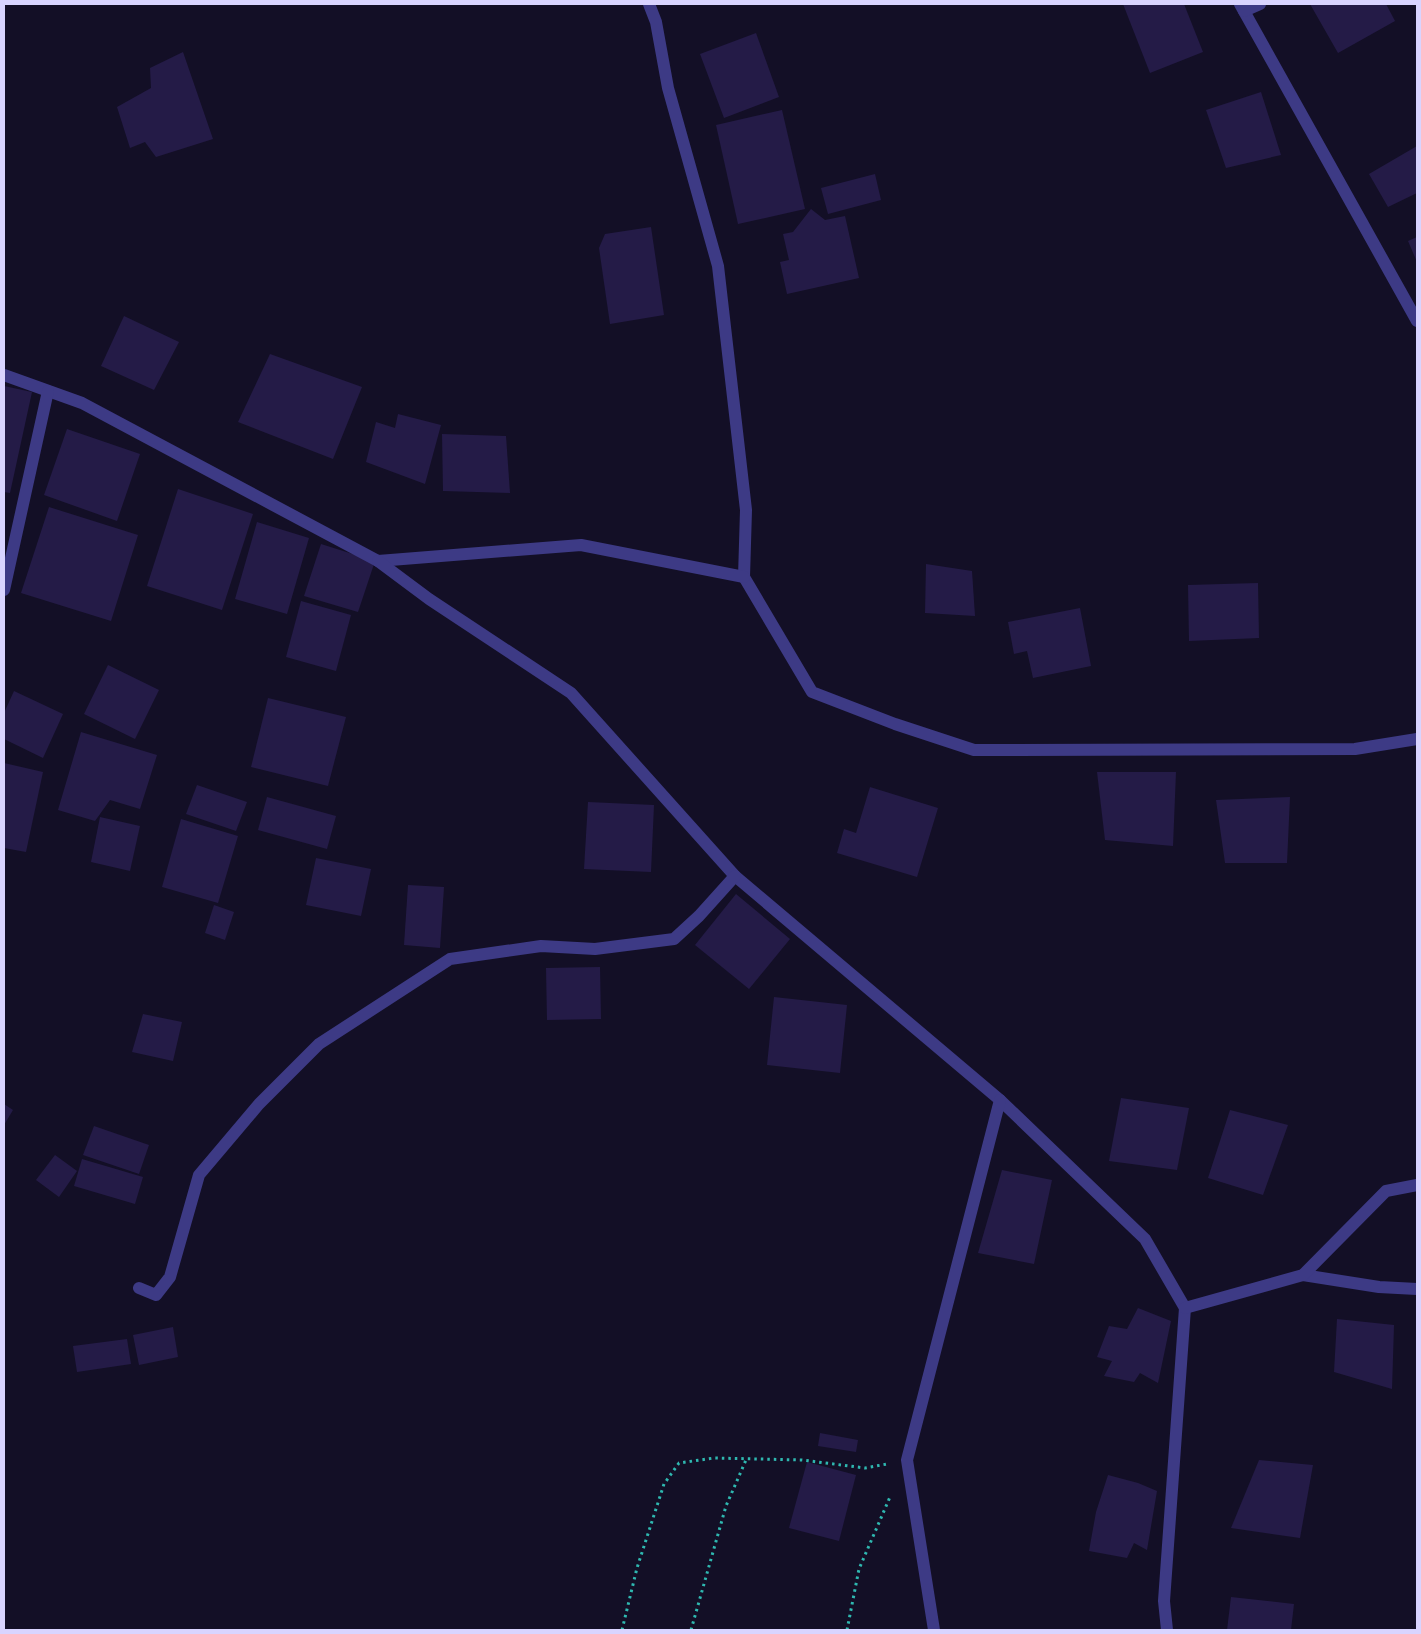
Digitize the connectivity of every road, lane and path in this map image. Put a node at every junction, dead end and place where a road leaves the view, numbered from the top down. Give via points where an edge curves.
1 (649, 4) edge
2 (1260, 4) edge
3 (1242, 8) edge
4 (1417, 321) edge
5 (4, 375) edge
6 (48, 391) junction
7 (378, 561) junction
8 (744, 577) junction
9 (4, 590) edge
10 (1417, 739) edge
11 (735, 876) junction
12 (1000, 1100) junction
13 (1417, 1186) edge
14 (1302, 1275) junction
15 (139, 1288) dead end
16 (1417, 1289) edge
17 (1185, 1308) junction
18 (746, 1459) junction
19 (907, 1460) junction
20 (892, 1493) dead end
21 (622, 1630) edge
22 (691, 1630) edge
23 (847, 1630) edge
24 (934, 1630) edge
25 (1167, 1630) edge

1 - 8 street via 656,22 668,88 718,266 746,510
2 - 3 street
3 - 4 street
5 - 6 street
6 - 7 street via 90,407
6 - 9 street
7 - 8 street via 581,545
7 - 11 street via 429,599 571,693
8 - 10 street via 812,692 974,750 1355,749
11 - 12 street
11 - 15 street via 674,939 596,950 541,946 450,959 318,1044 259,1104 199,1175 170,1277 156,1295
12 - 17 street via 1145,1238
12 - 19 street
13 - 14 street via 1386,1191
14 - 16 street
14 - 17 street
17 - 25 street via 1164,1601
18 - 19 path via 802,1460 865,1468
18 - 21 path via 714,1458 679,1463 664,1484 637,1568
18 - 22 path via 726,1506
19 - 24 street
20 - 23 path via 859,1569

